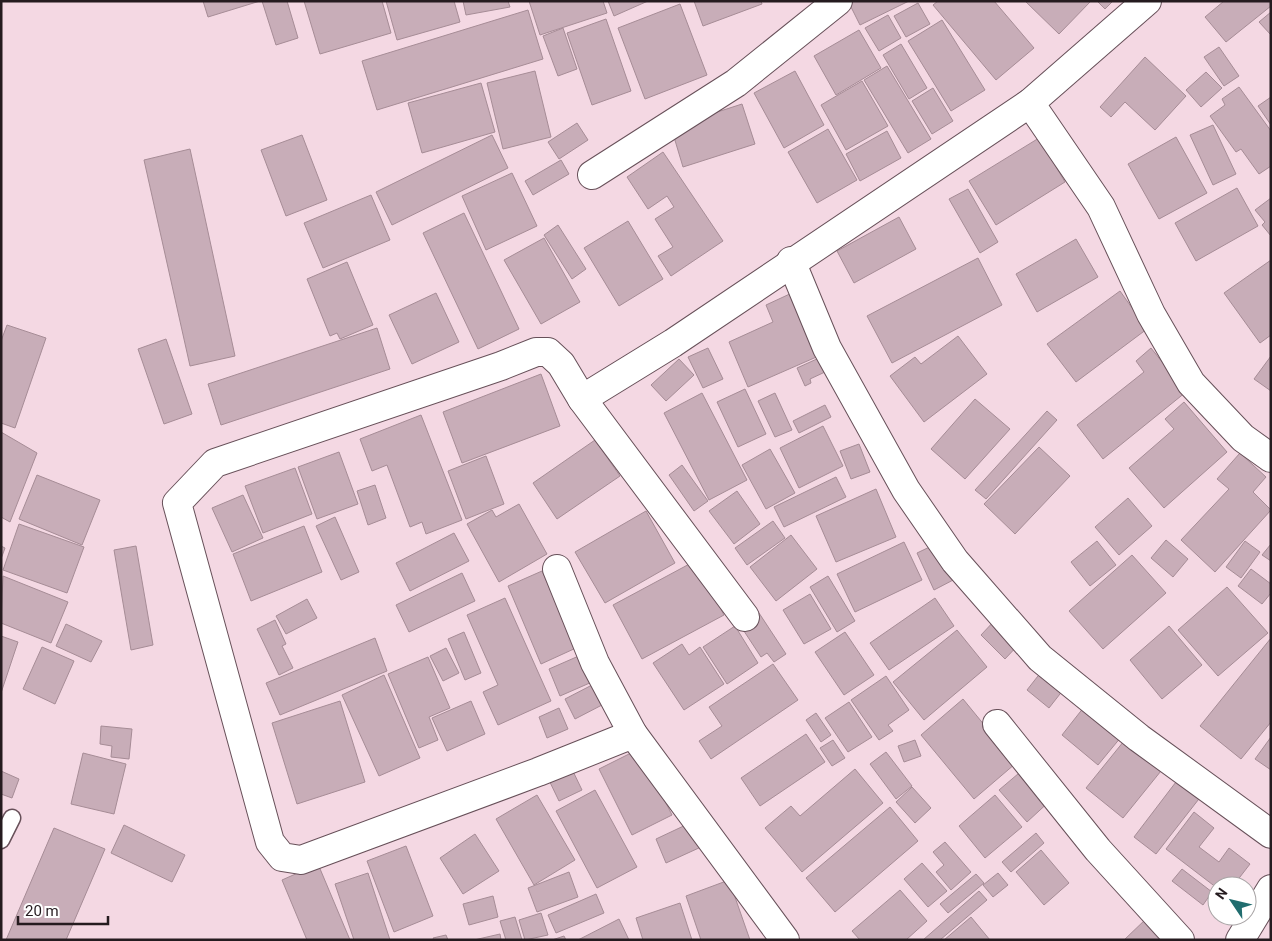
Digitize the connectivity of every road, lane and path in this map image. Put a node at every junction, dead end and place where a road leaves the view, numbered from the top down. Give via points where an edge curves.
1 (838, 1) edge
2 (1147, 1) edge
3 (1030, 103) junction
4 (592, 174) dead end
5 (791, 261) junction
6 (582, 399) junction
7 (1271, 458) edge
8 (557, 569) dead end
9 (746, 618) dead end
10 (996, 724) dead end
11 (633, 734) junction
12 (12, 818) dead end
13 (1271, 834) edge
14 (1, 840) edge
15 (1271, 888) edge
16 (785, 940) edge
17 (1180, 940) edge
18 (1240, 940) edge

1 - 4 street via 736,83
2 - 3 street
3 - 5 street
3 - 7 street via 1101,207 1151,314 1191,383 1244,438
5 - 6 street via 673,342
5 - 13 street via 827,348 906,490 955,561 1040,658 1139,738
6 - 9 street
6 - 11 street via 561,364 548,352 536,352 215,463 177,503 270,842 282,857 301,860
8 - 11 street via 595,663
10 - 17 street via 1098,850
11 - 16 street
12 - 14 lane
15 - 18 street

